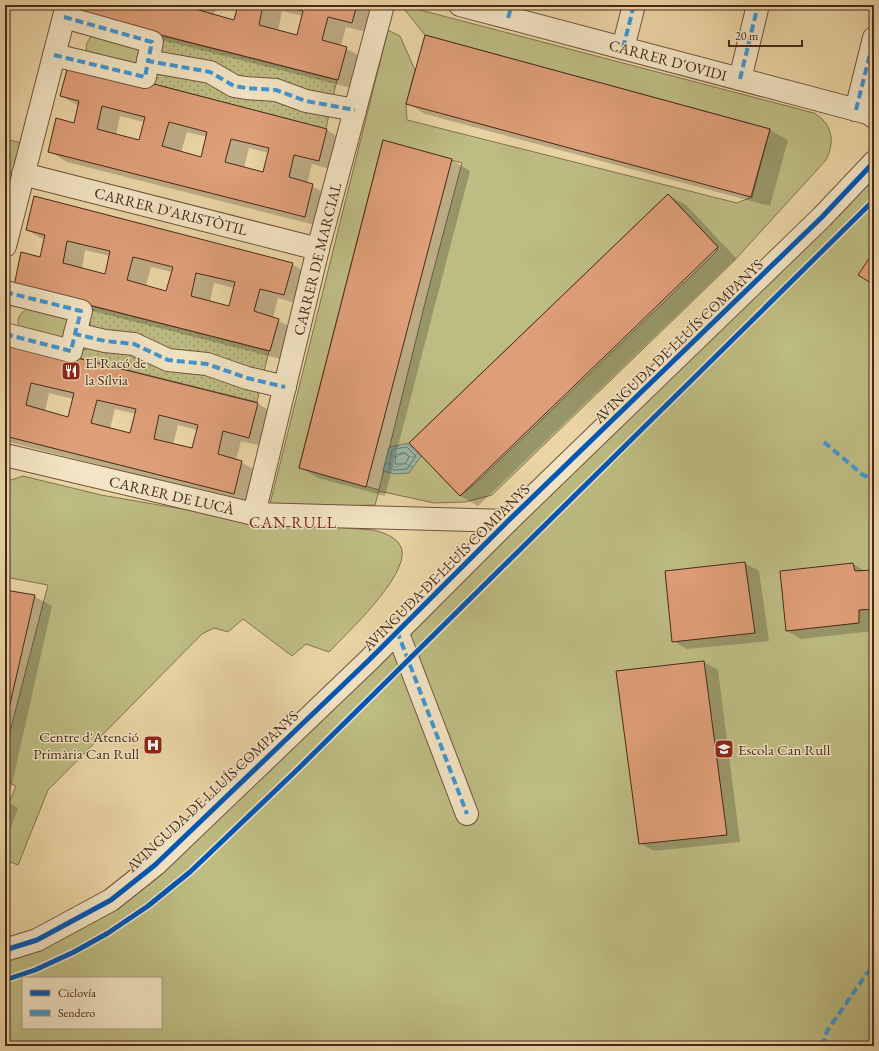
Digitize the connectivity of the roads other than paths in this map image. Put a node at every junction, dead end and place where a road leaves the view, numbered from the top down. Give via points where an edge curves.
1 (382, 5) edge
2 (460, 5) edge
3 (634, 5) edge
4 (758, 5) edge
5 (66, 11) edge
6 (510, 11) edge
7 (874, 38) edge
8 (624, 48) junction
9 (54, 55) junction
10 (148, 61) junction
11 (740, 79) junction
12 (355, 110) junction
13 (865, 113) edge
14 (874, 162) edge
15 (24, 174) junction
16 (5, 246) edge
17 (318, 249) junction
18 (5, 292) edge
19 (5, 334) edge
20 (75, 334) junction
21 (285, 387) junction
22 (5, 455) edge
23 (254, 514) junction
24 (508, 521) junction
25 (397, 631) junction
26 (467, 814) dead end
27 (5, 950) edge

1 - 12 street, CARRER DE MARCIAL
2 - 6 street, CARRER D'OVIDI
3 - 8 street
4 - 11 street
5 - 9 street
5 - 10 street via 152,42
6 - 8 street, CARRER D'OVIDI
7 - 13 street
8 - 11 street, CARRER D'OVIDI
9 - 10 street via 145,77
9 - 15 street
10 - 12 street via 210,72 234,86 276,90 306,101
11 - 13 street, CARRER D'OVIDI
12 - 17 street, CARRER DE MARCIAL
14 - 24 street, AVINGUDA DE LLUÍS COMPANYS via 822,217
15 - 16 street
15 - 17 street, CARRER D'ARISTÒTIL
17 - 21 street, CARRER DE MARCIAL
18 - 20 street via 81,311
19 - 20 street via 71,351
20 - 21 street via 104,341 134,344 168,360 207,364 247,378
21 - 23 street, CARRER DE MARCIAL
22 - 23 street, CARRER DE LUCÀ
23 - 24 street, CARRER DE LUCÀ
24 - 25 street, AVINGUDA DE LLUÍS COMPANYS
25 - 26 street
25 - 27 street, AVINGUDA DE LLUÍS COMPANYS via 149,869 111,900 37,940

